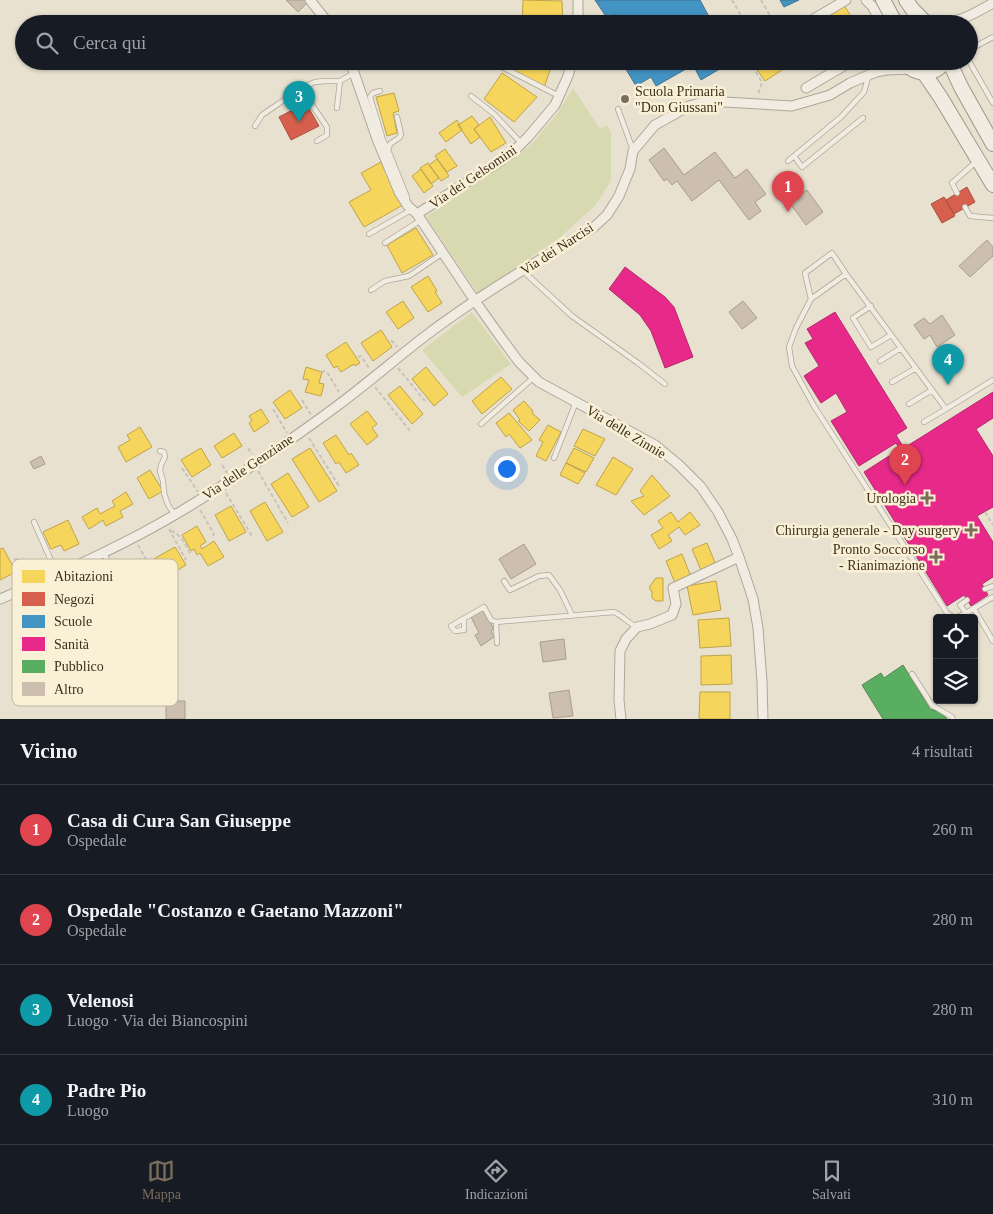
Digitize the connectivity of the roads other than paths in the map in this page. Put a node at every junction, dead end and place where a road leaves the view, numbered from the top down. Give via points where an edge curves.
1 (310, 0) edge
2 (578, 0) edge
3 (846, 0) edge
4 (866, 0) edge
5 (883, 0) edge
6 (906, 0) edge
7 (993, 3) edge
8 (322, 15) edge
9 (578, 15) edge
10 (820, 15) edge
11 (877, 15) edge
12 (891, 15) edge
13 (918, 15) edge
14 (973, 15) edge
15 (993, 37) edge
16 (978, 45) edge
17 (353, 70) edge
18 (506, 70) edge
19 (570, 70) edge
20 (838, 70) edge
21 (842, 70) edge
22 (877, 70) edge
23 (886, 70) edge
24 (915, 70) edge
25 (953, 70) edge
26 (974, 70) edge
27 (354, 73) junction
28 (872, 74) junction
29 (340, 81) junction
30 (850, 84) junction
31 (806, 88) dead end
32 (298, 90) junction
33 (380, 91) dead end
34 (471, 96) dead end
35 (559, 96) junction
36 (993, 103) edge
37 (337, 108) dead end
38 (618, 109) dead end
39 (397, 118) dead end
40 (863, 118) dead end
41 (255, 126) dead end
42 (318, 141) dead end
43 (522, 144) junction
44 (993, 144) edge
45 (388, 150) junction
46 (634, 151) junction
47 (794, 156) junction
48 (978, 160) junction
49 (788, 161) dead end
50 (993, 186) edge
51 (957, 193) dead end
52 (965, 207) dead end
53 (414, 212) junction
54 (993, 218) edge
55 (369, 234) dead end
56 (385, 242) dead end
57 (443, 253) junction
58 (523, 271) junction
59 (846, 274) junction
60 (372, 290) dead end
61 (811, 299) junction
62 (475, 301) junction
63 (871, 306) junction
64 (891, 334) junction
65 (901, 348) junction
66 (880, 361) dead end
67 (916, 368) junction
68 (534, 377) junction
69 (993, 380) edge
70 (892, 382) dead end
71 (665, 384) dead end
72 (932, 390) junction
73 (576, 402) junction
74 (909, 404) dead end
75 (946, 409) junction
76 (924, 422) dead end
77 (480, 424) dead end
78 (160, 451) dead end
79 (554, 458) dead end
80 (175, 515) junction
81 (34, 522) dead end
82 (104, 553) junction
83 (739, 557) junction
84 (51, 559) edge
85 (91, 559) edge
86 (107, 559) edge
87 (504, 581) dead end
88 (993, 586) edge
89 (985, 589) dead end
90 (12, 594) edge
91 (993, 597) edge
92 (0, 599) edge
93 (967, 600) dead end
94 (974, 608) junction
95 (949, 614) edge
96 (966, 614) joint
97 (572, 616) junction
98 (464, 619) dead end
99 (496, 622) junction
100 (637, 627) junction
101 (993, 641) edge
102 (497, 643) dead end
103 (912, 674) dead end
104 (620, 719) edge
105 (763, 719) edge
106 (953, 719) edge

1 - 8 street
2 - 9 street
3 - 10 street
4 - 11 street
5 - 12 main road
6 - 13 main road
7 - 14 street
15 - 16 lane
17 - 27 street, Via delle Zinnie
18 - 35 lane
19 - 35 street, Via dei Gelsomini
20 - 31 street
21 - 30 street
22 - 28 street, Via dei Narcisi
23 - 28 street, Via dei Narcisi
24 - 48 main road via 936,90
25 - 44 main road
26 - 36 lane
27 - 29 lane
27 - 53 street, Via delle Zinnie via 399,192
28 - 30 street, Via dei Narcisi
28 - 47 lane via 864,92 841,117
29 - 32 lane via 315,82
29 - 37 lane
30 - 46 street, Via dei Narcisi via 830,95 792,106 707,101 688,106 655,125
32 - 41 lane via 262,115
32 - 42 lane via 327,127 327,135
33 - 45 lane via 370,97
34 - 43 lane via 494,114
35 - 43 street, Via dei Gelsomini
38 - 46 lane
39 - 45 lane via 400,138 390,144
40 - 47 lane via 802,167
43 - 53 street, Via dei Gelsomini via 497,163
45 - 53 lane
46 - 58 street, Via dei Narcisi via 619,196 607,215 594,227
47 - 49 lane
48 - 50 main road
48 - 51 lane via 952,183
52 - 54 lane via 970,216
53 - 55 lane
53 - 56 lane
53 - 57 street, Via delle Zinnie
57 - 60 lane via 409,276 385,281
57 - 62 street, Via delle Zinnie
58 - 62 street, Via dei Narcisi
58 - 71 lane via 572,316
59 - 61 lane
59 - 61 lane via 832,253 805,273
59 - 63 lane
61 - 95 lane via 789,347 792,366 814,406
62 - 68 street, Via delle Zinnie via 519,362
62 - 80 street, Via delle Genziane via 315,422
63 - 64 lane
63 - 64 lane via 853,318 871,347
64 - 65 lane
65 - 66 lane
65 - 67 lane
67 - 70 lane
67 - 72 lane
68 - 73 street, Via delle Zinnie
68 - 77 lane
69 - 75 lane
72 - 74 lane
72 - 75 lane
73 - 79 lane
73 - 83 street, Via delle Zinnie via 655,445 679,465 702,487
75 - 76 lane
78 - 80 lane via 164,452 165,458 160,465 164,493
80 - 82 street, Via delle Genziane
81 - 84 lane
82 - 85 street, Via delle Genziane
82 - 86 lane
83 - 100 street via 673,588 676,604 672,615
83 - 105 street, Via delle Zinnie via 758,628
87 - 97 lane via 510,590 539,576 549,575
88 - 89 lane
90 - 92 street, Via delle Genziane
91 - 94 lane
93 - 96 lane via 960,605
94 - 96 lane
94 - 101 lane
97 - 99 lane
97 - 100 lane via 614,612
98 - 99 lane via 484,607 491,620
99 - 102 lane
100 - 104 street via 626,638 620,651
103 - 106 lane via 932,705

